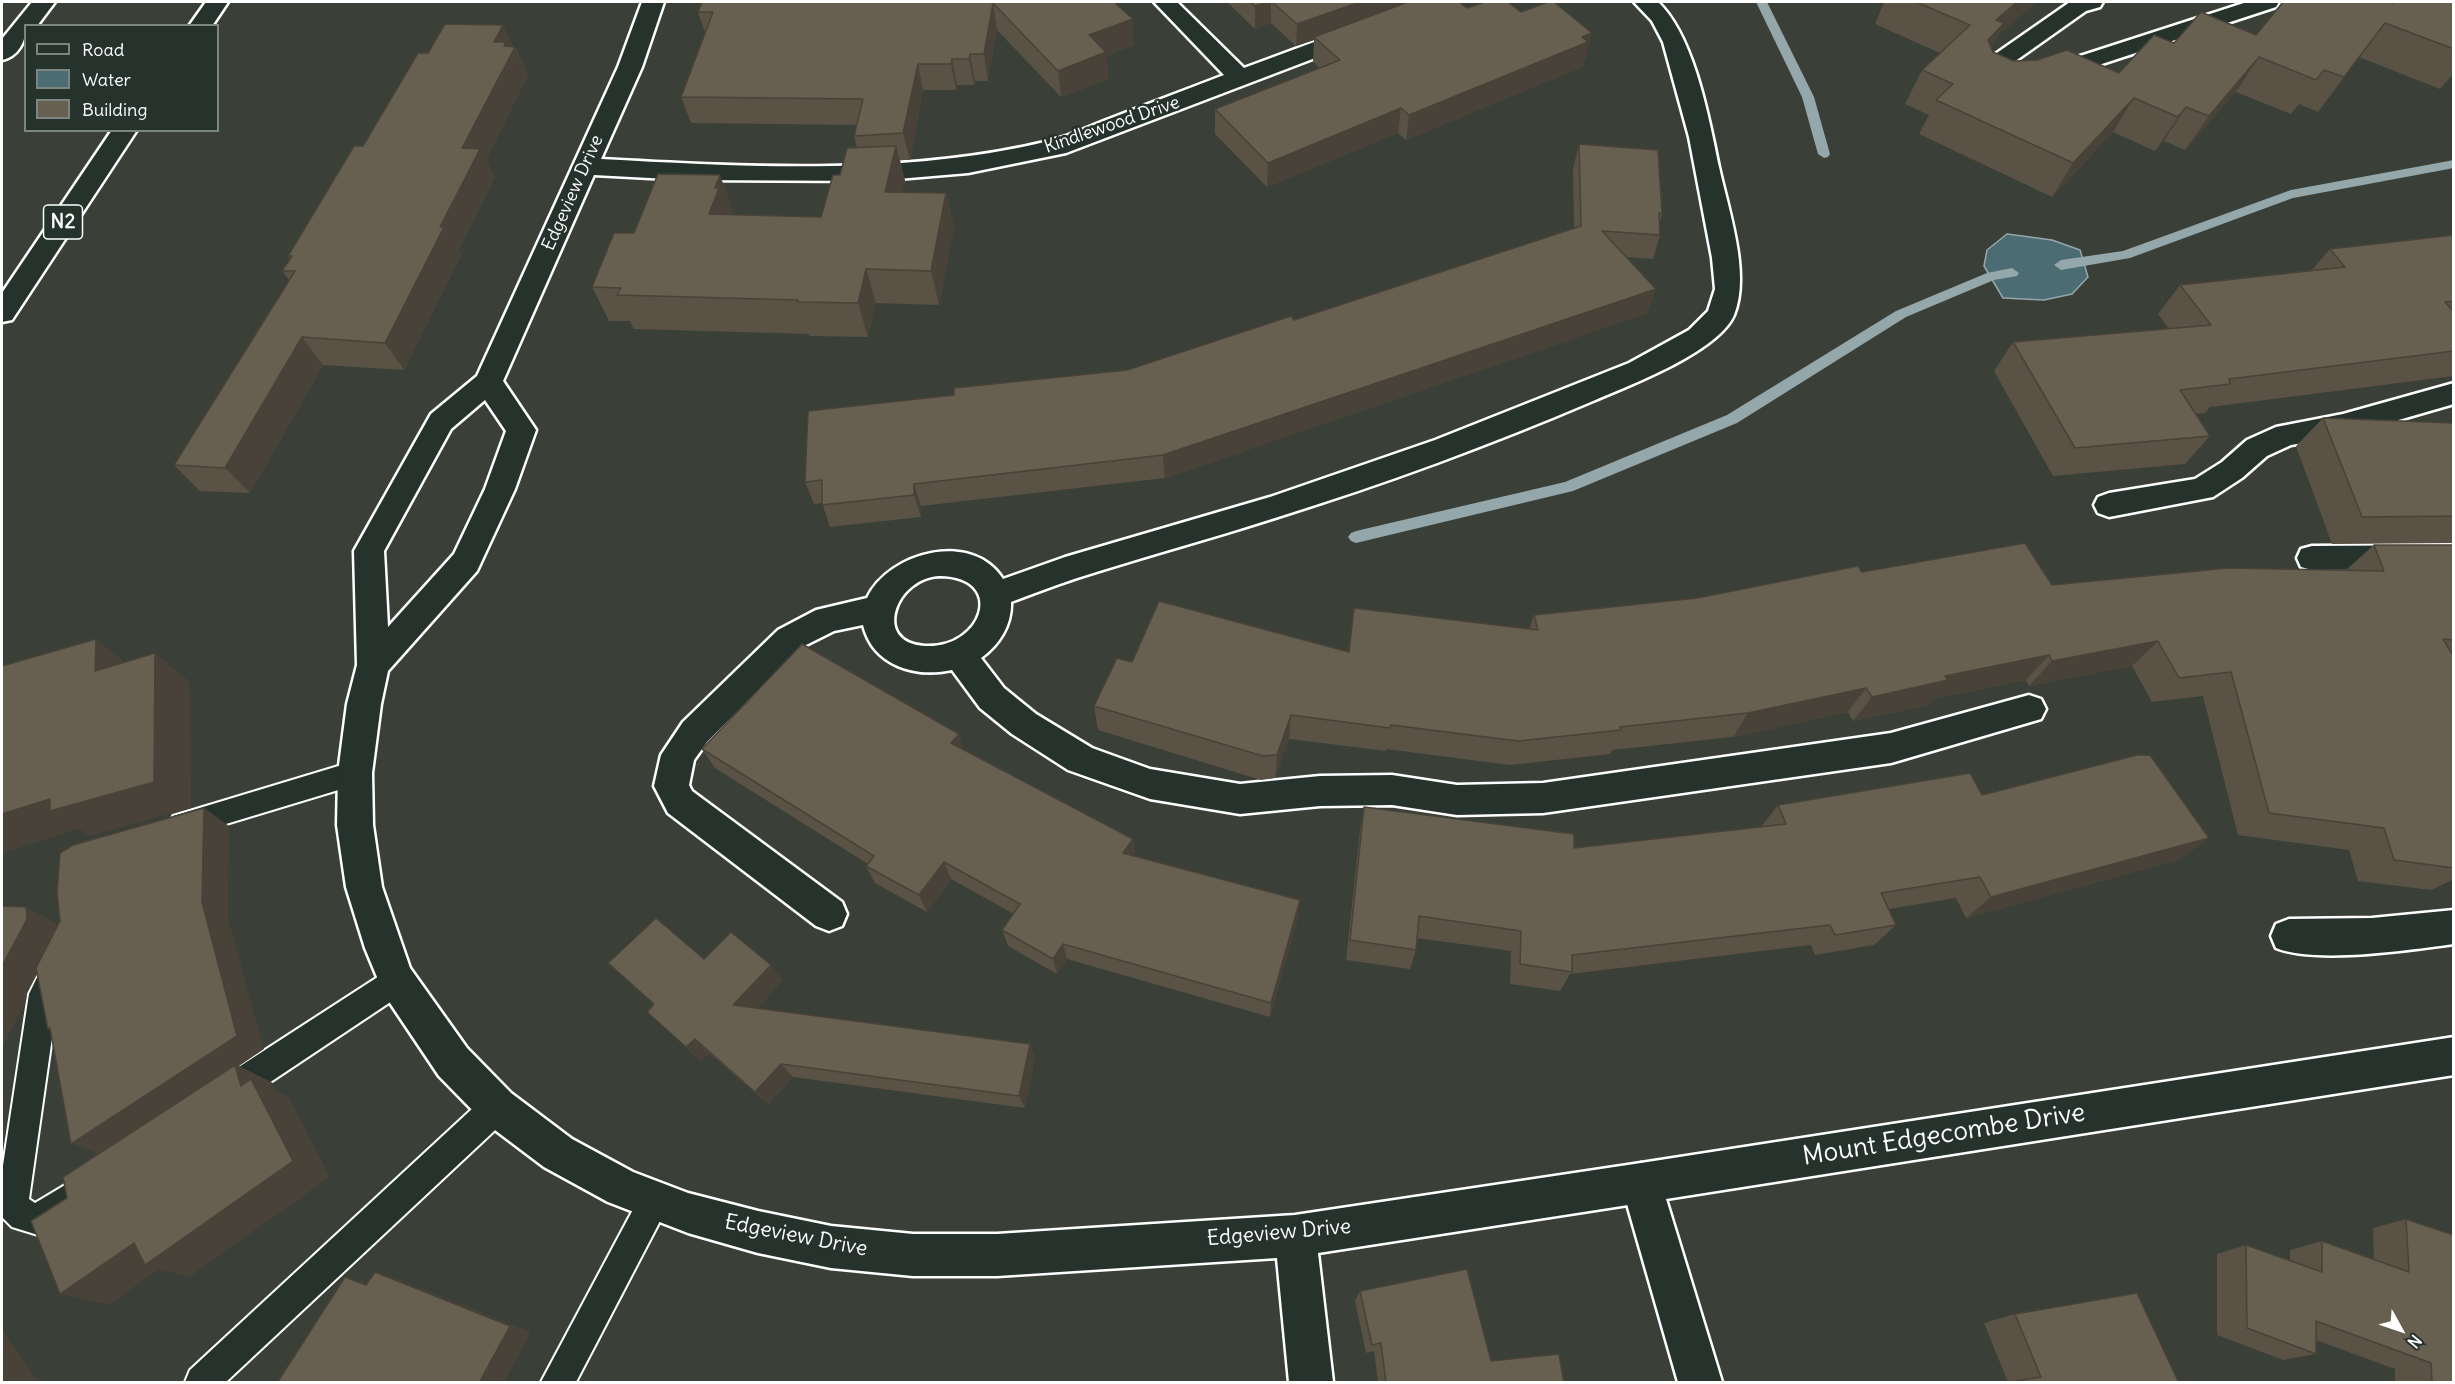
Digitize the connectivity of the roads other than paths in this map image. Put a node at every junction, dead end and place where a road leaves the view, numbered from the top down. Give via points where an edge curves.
1 (44, 2) edge
2 (217, 2) edge
3 (653, 2) edge
4 (1165, 2) edge
5 (1441, 2) edge
6 (1645, 2) edge
7 (2092, 2) edge
8 (2268, 2) edge
9 (26, 24) edge
10 (201, 24) edge
11 (24, 26) edge
12 (2, 53) edge
13 (1241, 79) junction
14 (124, 132) edge
15 (585, 166) junction
16 (2, 313) edge
17 (488, 382) junction
18 (2454, 393) edge
19 (2109, 505) dead end
20 (2454, 557) edge
21 (2312, 558) dead end
22 (995, 595) junction
23 (878, 609) junction
24 (959, 654) junction
25 (373, 665) junction
26 (2029, 709) dead end
27 (355, 773) junction
28 (152, 833) edge
29 (829, 914) dead end
30 (2454, 927) edge
31 (2289, 936) dead end
32 (68, 948) edge
33 (397, 981) junction
34 (2454, 1056) edge
35 (207, 1106) edge
36 (497, 1107) junction
37 (1641, 1183) junction
38 (88, 1186) edge
39 (655, 1200) junction
40 (1295, 1236) junction
41 (202, 1383) edge
42 (558, 1383) edge
43 (1311, 1383) edge
44 (1700, 1383) edge

1 - 9 main road
2 - 10 main road
3 - 15 main road, Edgeview Drive via 630,67
4 - 13 main road
5 - 13 main road, Kindlewood Drive
6 - 22 main road via 1662,18 1675,42 1701,137 1725,258 1728,289 1720,315 1699,337 1639,370 1445,448
7 - 8 main road via 2078,6 1989,69 1986,80 2010,87
11 - 12 main road
13 - 15 main road, Kindlewood Drive via 1057,147 968,165 874,173 687,172
14 - 16 main road, N2
15 - 17 main road, Edgeview Drive
17 - 25 main road, Edgeview Drive via 441,422 369,551
17 - 25 main road, Edgeview Drive via 521,430 500,489 466,562
18 - 19 main road via 2343,425 2286,435 2257,448 2202,489
20 - 21 main road
22 - 23 main road via 974,570 936,564 898,579 885,592
22 - 24 main road via 994,621 986,634
23 - 24 main road via 879,626 886,641 900,652 939,659
23 - 29 main road via 827,619 789,639 695,732 678,755 671,786 680,802
24 - 26 main road via 992,698 1032,730 1080,759 1150,784 1240,799 1320,791 1392,790 1457,800 1543,798 1891,748
25 - 27 main road, Edgeview Drive
27 - 28 lane
27 - 33 main road, Edgeview Drive via 355,825 364,887
30 - 31 main road via 2380,936
32 - 38 lane via 44,994 12,1205 23,1216 38,1219
33 - 35 lane
33 - 36 main road, Edgeview Drive via 453,1062
34 - 37 main road, Mount Edgecombe Drive
36 - 39 main road, Edgeview Drive via 558,1153 622,1188
36 - 41 lane
37 - 40 main road, Edgeview Drive
37 - 44 main road
39 - 40 main road, Edgeview Drive via 758,1232 831,1247 914,1255 997,1255
39 - 42 lane
40 - 43 main road

